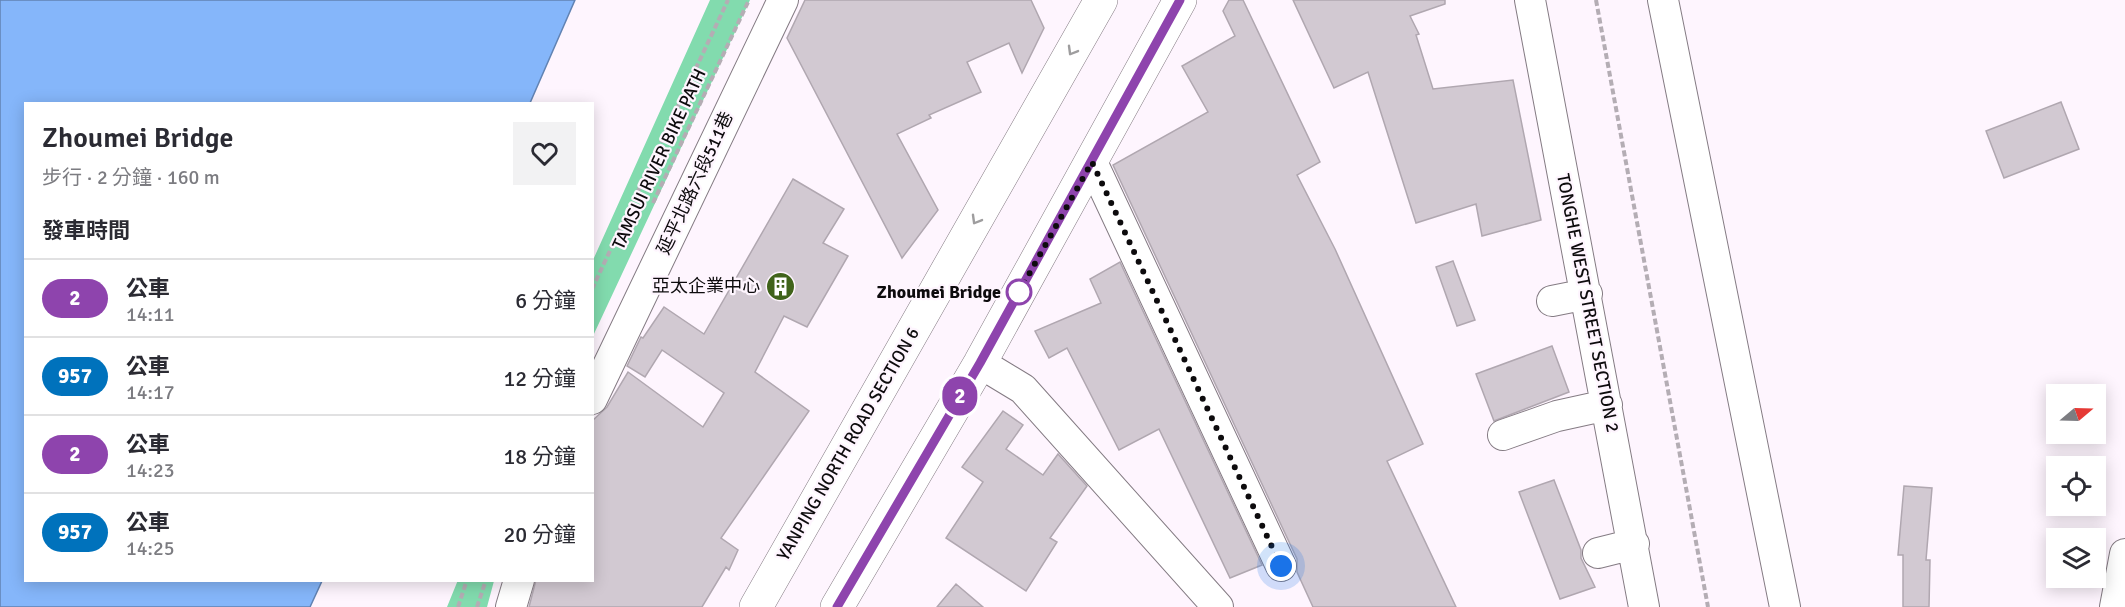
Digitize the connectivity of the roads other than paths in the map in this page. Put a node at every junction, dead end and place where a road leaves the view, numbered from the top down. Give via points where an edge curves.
1 (783, 0) edge
2 (1101, 0) edge
3 (1180, 0) edge
4 (1530, 0) edge
5 (1663, 0) edge
6 (1092, 162) junction
7 (1587, 294) junction
8 (1552, 301) dead end
9 (980, 363) junction
10 (594, 395) edge
11 (1607, 405) junction
12 (1503, 435) dead end
13 (1634, 544) junction
14 (1598, 554) dead end
15 (2125, 554) edge
16 (1281, 566) dead end
17 (518, 582) edge
18 (1636, 604) edge
19 (511, 607) edge
20 (756, 607) edge
21 (837, 607) edge
22 (1218, 607) edge
23 (1785, 607) edge
24 (2115, 607) edge

1 - 10 street, 延平北路六段511巷
2 -> 20 main road, YANPING NORTH ROAD SECTION 6
3 - 6 main road
4 - 7 street, TONGHE WEST STREET SECTION 2
5 - 23 street
6 - 9 main road
6 - 16 street
7 - 8 street
7 - 11 street, TONGHE WEST STREET SECTION 2
9 - 21 main road
9 - 22 street via 1023,389
11 - 12 street via 1557,416
11 - 13 street, TONGHE WEST STREET SECTION 2
13 - 14 street
13 - 18 street, TONGHE WEST STREET SECTION 2
15 - 24 street
17 - 19 street

